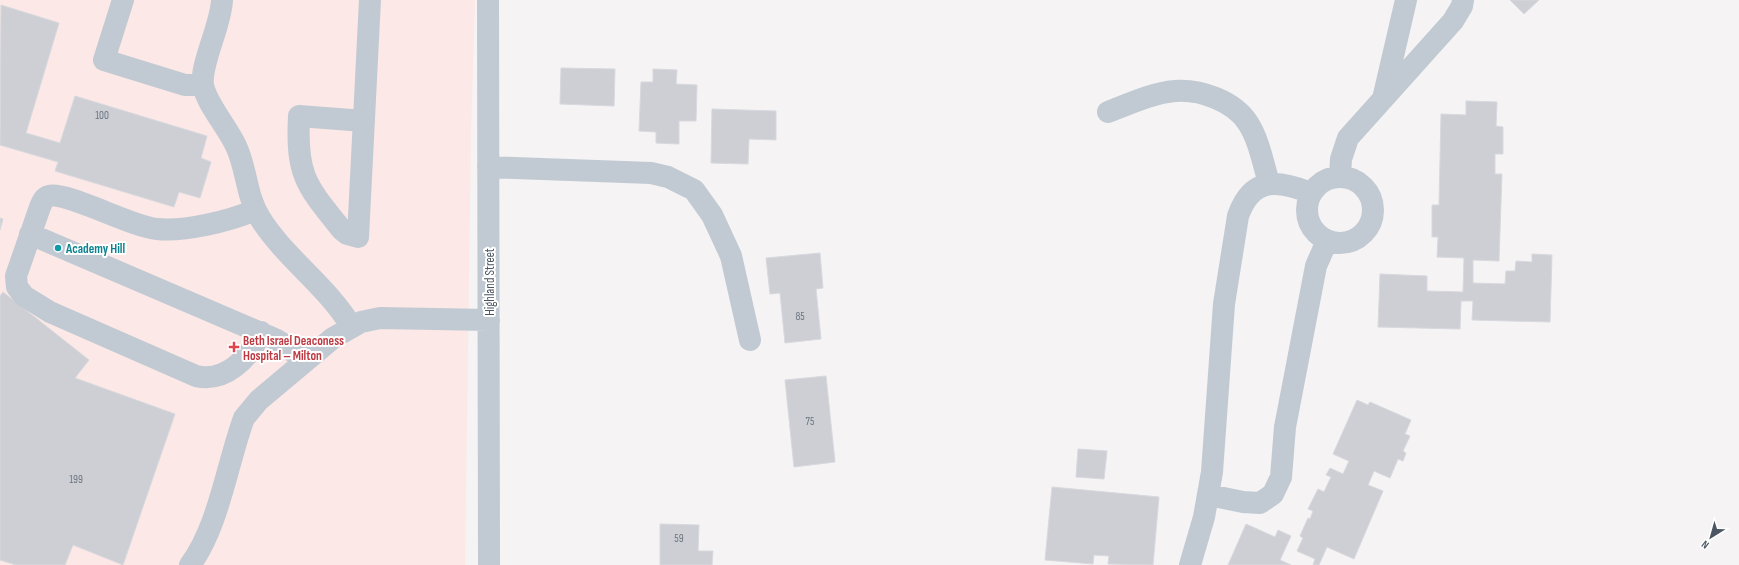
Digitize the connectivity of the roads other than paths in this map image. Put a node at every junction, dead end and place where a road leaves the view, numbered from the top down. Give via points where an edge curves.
1 (123, 0) edge
2 (222, 0) edge
3 (370, 0) edge
4 (488, 0) edge
5 (1406, 0) edge
6 (1463, 0) edge
7 (203, 85) junction
8 (1383, 102) junction
9 (1108, 112) dead end
10 (364, 121) junction
11 (488, 166) junction
12 (1340, 177) junction
13 (1269, 183) junction
14 (1311, 193) junction
15 (255, 210) junction
16 (30, 234) junction
17 (1327, 241) junction
18 (489, 320) junction
19 (351, 326) junction
20 (261, 332) junction
21 (750, 340) dead end
22 (303, 362) junction
23 (1209, 495) junction
24 (190, 565) edge
25 (489, 565) edge
26 (1190, 565) edge

1 - 7 street via 104,60 185,85
2 - 7 street
3 - 10 street
4 - 11 street, Highland Street
5 - 8 street
6 - 8 street via 1453,21
7 - 15 street via 236,146
8 - 12 street via 1348,138 1340,159
9 - 13 street via 1176,91 1211,96 1226,103 1248,123
10 - 10 street via 299,116 301,170 311,189 342,230 358,237
11 - 18 street, Highland Street
11 - 21 street via 643,172 668,177 694,190 712,215 731,256
12 - 14 street via 1324,181
12 - 17 street via 1351,179 1365,188 1372,203 1373,215 1366,231 1357,239 1344,244
13 - 14 street via 1294,186
13 - 23 street via 1249,194 1241,205 1232,241 1224,304
14 - 17 street via 1307,203 1308,219 1317,234
15 - 16 street via 212,223 176,229 156,229 50,195 42,202
15 - 19 street
16 - 20 street
16 - 20 street via 16,276 17,287 24,296 50,312 196,376 212,378 237,365 252,351
17 - 23 street via 1316,266 1285,427 1278,485 1273,494 1260,503
18 - 19 street via 380,318
18 - 25 street, Highland Street
19 - 22 street
20 - 22 street via 284,343
22 - 24 street via 259,400 244,418 212,522
23 - 26 street

